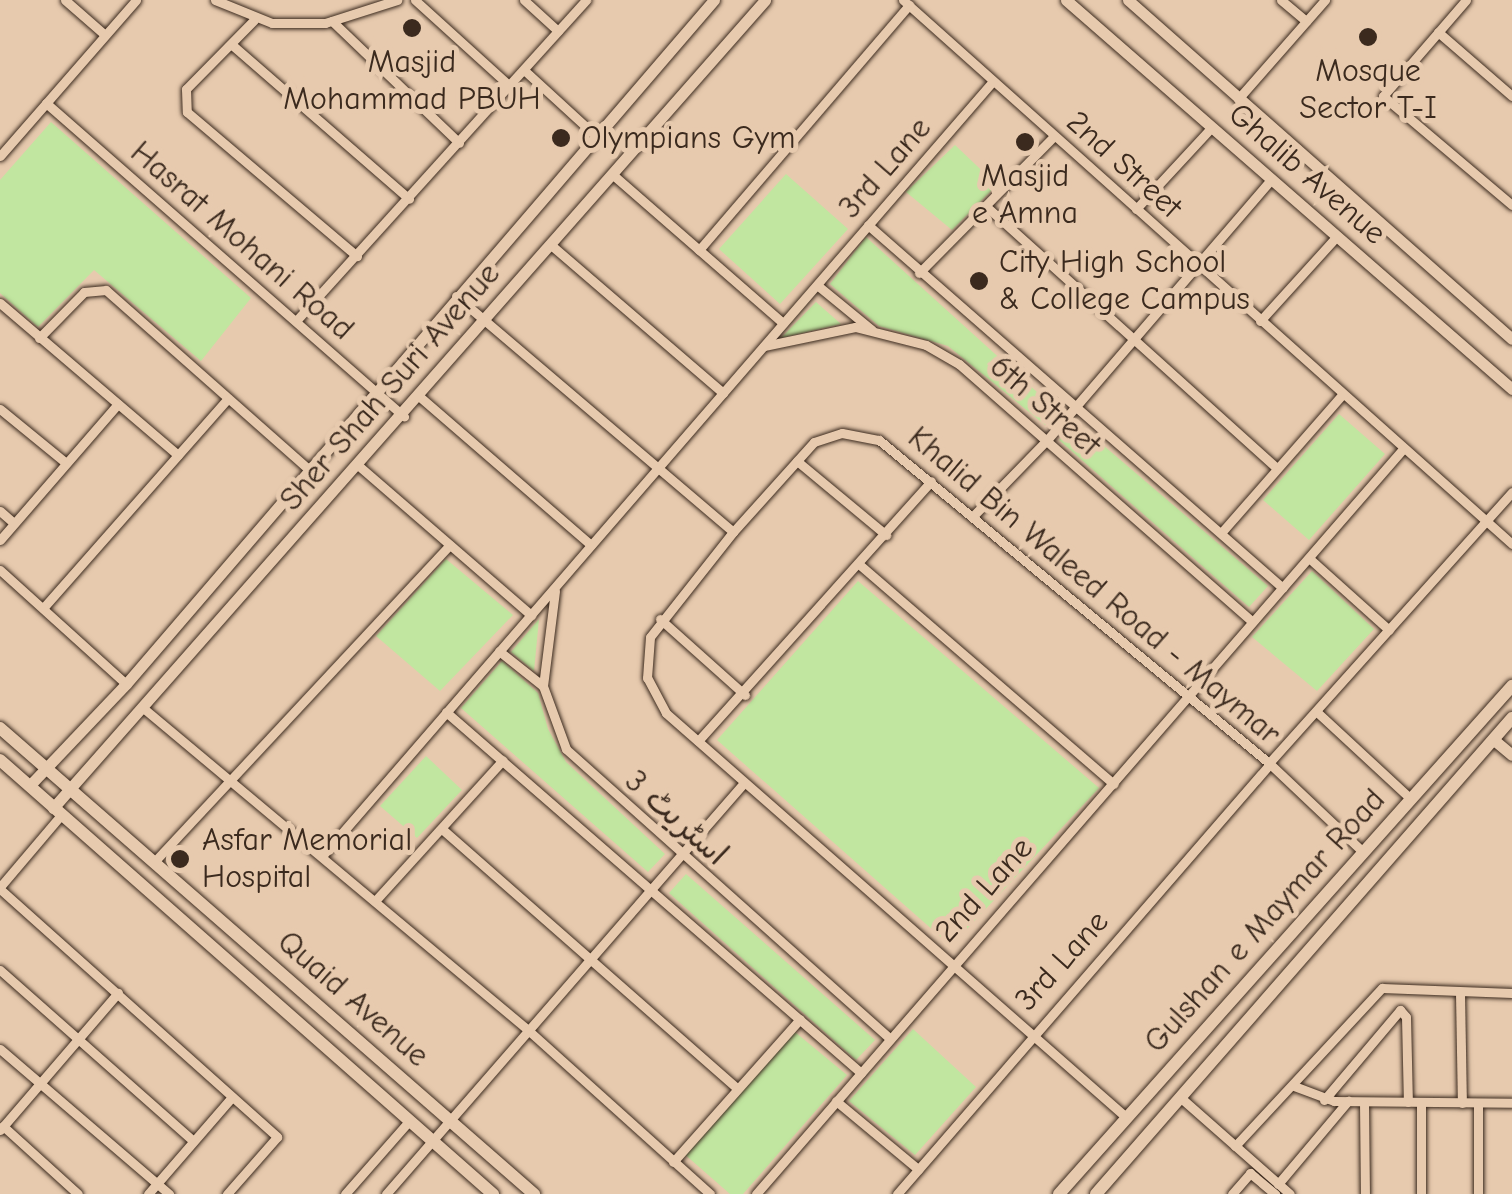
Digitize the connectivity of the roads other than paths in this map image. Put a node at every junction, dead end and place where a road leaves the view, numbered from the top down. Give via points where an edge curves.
1 (65, 0) edge
2 (136, 0) edge
3 (215, 0) edge
4 (397, 0) edge
5 (415, 0) edge
6 (524, 0) edge
7 (586, 0) edge
8 (714, 0) edge
9 (766, 0) edge
10 (1066, 0) edge
11 (1128, 0) edge
12 (1281, 0) edge
13 (1324, 0) edge
14 (1466, 0) edge
15 (907, 2) edge
16 (254, 20) junction
17 (332, 21) junction
18 (1306, 21) junction
19 (558, 31) junction
20 (1438, 32) junction
21 (105, 36) junction
22 (231, 44) junction
23 (524, 70) junction
24 (993, 81) junction
25 (510, 86) junction
26 (1512, 96) edge
27 (1238, 99) junction
28 (46, 103) junction
29 (1211, 128) junction
30 (596, 136) junction
31 (1054, 136) junction
32 (459, 143) junction
33 (0, 156) edge
34 (612, 174) junction
35 (1271, 180) junction
36 (409, 199) junction
37 (1512, 205) edge
38 (988, 208) junction
39 (1136, 209) junction
40 (868, 225) junction
41 (1337, 236) junction
42 (551, 246) junction
43 (700, 250) junction
44 (357, 256) junction
45 (1198, 266) junction
46 (919, 273) junction
47 (817, 284) junction
48 (456, 296) junction
49 (0, 303) edge
50 (296, 321) junction
51 (1260, 321) junction
52 (485, 322) junction
53 (784, 323) junction
54 (874, 331) junction
55 (40, 338) junction
56 (1512, 340) edge
57 (1132, 342) junction
58 (764, 346) junction
59 (1512, 389) edge
60 (376, 390) junction
61 (723, 392) junction
62 (1342, 395) junction
63 (420, 397) junction
64 (228, 398) junction
65 (118, 404) junction
66 (0, 409) edge
67 (1074, 410) junction
68 (404, 416) junction
69 (1047, 440) junction
70 (1403, 448) junction
71 (178, 455) junction
72 (797, 462) junction
73 (66, 464) junction
74 (360, 466) junction
75 (658, 468) junction
76 (1276, 468) junction
77 (308, 469) junction
78 (931, 481) junction
79 (1512, 492) edge
80 (0, 512) edge
81 (974, 514) junction
82 (1486, 521) junction
83 (14, 524) junction
84 (733, 532) junction
85 (1221, 532) junction
86 (886, 535) junction
87 (0, 540) edge
88 (450, 544) junction
89 (1512, 544) edge
90 (590, 546) junction
91 (1310, 559) junction
92 (860, 565) junction
93 (0, 570) edge
94 (561, 580) junction
95 (1284, 588) junction
96 (44, 607) junction
97 (531, 614) junction
98 (660, 619) junction
99 (1252, 621) junction
100 (1389, 630) junction
101 (499, 651) junction
102 (126, 684) junction
103 (543, 686) junction
104 (1512, 686) edge
105 (1187, 693) junction
106 (744, 695) junction
107 (142, 707) junction
108 (446, 712) junction
109 (1318, 713) junction
110 (1512, 718) edge
111 (0, 728) edge
112 (1494, 740) junction
113 (698, 741) junction
114 (1512, 756) edge
115 (0, 760) edge
116 (503, 760) junction
117 (1269, 764) junction
118 (48, 766) junction
119 (230, 779) junction
120 (1114, 784) junction
121 (30, 785) junction
122 (742, 785) junction
123 (71, 788) junction
124 (1411, 799) junction
125 (57, 812) junction
126 (442, 829) junction
127 (1362, 851) junction
128 (322, 856) junction
129 (681, 857) junction
130 (154, 861) junction
131 (0, 888) edge
132 (651, 888) junction
133 (375, 901) junction
134 (590, 955) junction
135 (951, 962) junction
136 (0, 970) edge
137 (1460, 992) junction
138 (118, 993) junction
139 (1512, 993) edge
140 (800, 1019) junction
141 (528, 1030) junction
142 (1030, 1034) junction
143 (79, 1038) junction
144 (888, 1038) junction
145 (0, 1048) edge
146 (861, 1073) junction
147 (41, 1083) junction
148 (1294, 1086) junction
149 (736, 1087) junction
150 (232, 1097) junction
151 (1182, 1098) junction
152 (1324, 1100) junction
153 (836, 1101) junction
154 (1348, 1102) junction
155 (1364, 1102) junction
156 (1408, 1102) junction
157 (1421, 1102) junction
158 (1462, 1103) junction
159 (1478, 1103) junction
160 (1512, 1104) edge
161 (1127, 1118) junction
162 (410, 1120) junction
163 (450, 1121) junction
164 (2, 1128) edge
165 (432, 1140) junction
166 (194, 1141) junction
167 (1235, 1146) junction
168 (673, 1162) junction
169 (918, 1169) junction
170 (158, 1184) junction
171 (1276, 1189) edge
172 (78, 1194) edge
173 (148, 1194) edge
174 (170, 1194) edge
175 (227, 1194) edge
176 (345, 1194) edge
177 (386, 1194) edge
178 (493, 1194) edge
179 (534, 1194) edge
180 (710, 1194) edge
181 (756, 1194) edge
182 (897, 1194) edge
183 (1060, 1194) edge
184 (1096, 1194) edge
185 (1232, 1194) edge
186 (1290, 1194) edge
187 (1364, 1194) edge
188 (1421, 1194) edge
189 (1478, 1194) edge

1 - 21 street
2 - 21 street
3 - 16 street
4 - 17 street
5 - 25 street
6 - 19 street
7 - 19 street
8 - 30 street, Sher Shah Suri Avenue
9 - 34 street, Sher Shah Suri Avenue
10 - 29 street, Ghalib Avenue
11 - 27 street, Ghalib Avenue
12 - 18 street
13 - 18 street
14 - 20 street
15 - 24 street, 2nd Street
15 - 43 street
16 - 17 street
16 - 22 street
17 - 32 street
18 - 27 street
19 - 23 street
20 - 26 street
20 - 37 street via 1383,96
21 - 28 street
22 - 36 street
22 - 44 street via 186,90 187,112
23 - 25 street
23 - 30 street
24 - 31 street, 2nd Street
24 - 40 street, 3rd Lane
25 - 32 street
27 - 56 street, Ghalib Avenue
28 - 33 street
28 - 50 street, Hasrat Mohani Road
29 - 35 street, Ghalib Avenue
29 - 39 street
30 - 48 street, Sher Shah Suri Avenue
31 - 38 street
31 - 39 street, 2nd Street
32 - 36 street
34 - 42 street, Sher Shah Suri Avenue
34 - 43 street
35 - 41 street, Ghalib Avenue
35 - 45 street
36 - 44 street
38 - 46 street
38 - 57 street
39 - 45 street, 2nd Street
40 - 46 street
40 - 47 street, 3rd Lane
41 - 51 street
41 - 59 street, Ghalib Avenue
42 - 52 street, Sher Shah Suri Avenue
42 - 61 street
43 - 53 street
44 - 50 street
45 - 51 street, 2nd Street
45 - 57 street
46 - 67 street
47 - 53 street, 3rd Lane
47 - 54 street
48 - 52 street
48 - 60 street, Sher Shah Suri Avenue
49 - 55 street
50 - 60 street, Hasrat Mohani Road
51 - 62 street, 2nd Street
52 - 63 street, Sher Shah Suri Avenue
52 - 75 street
53 - 58 street, 3rd Lane
54 - 58 street, 6th Street via 855,328
54 - 69 street, 6th Street via 926,345 959,364
55 - 64 street via 84,292 106,290
55 - 65 street
57 - 67 street
57 - 76 street
58 - 61 street, 3rd Lane
60 - 68 street, Hasrat Mohani Road
60 - 77 street, Sher Shah Suri Avenue
61 - 75 street, 3rd Lane
62 - 70 street, 2nd Street
62 - 76 street
63 - 68 street, Sher Shah Suri Avenue
63 - 90 street
64 - 71 street
64 - 77 street
65 - 71 street
65 - 73 street
66 - 73 street
67 - 69 street
67 - 85 street
68 - 74 street, Sher Shah Suri Avenue
69 - 81 street
69 - 99 street, 6th Street
70 - 82 street, 2nd Street
70 - 91 street
71 - 96 street
72 - 78 street, Khalid Bin Waleed Road - Maymar via 814,442 856,434 878,440
72 - 84 street, Khalid Bin Waleed Road - Maymar
72 - 86 street
73 - 83 street
74 - 88 street
74 - 107 street, Sher Shah Suri Avenue
75 - 84 street
75 - 90 street
76 - 85 street
77 - 102 street, Sher Shah Suri Avenue
78 - 81 street, Khalid Bin Waleed Road - Maymar
78 - 86 street
79 - 82 street, 3rd Lane
80 - 83 street
81 - 105 street, Khalid Bin Waleed Road - Maymar
82 - 89 street, 2nd Street
82 - 100 street, 3rd Lane
83 - 87 street
84 - 98 street, Khalid Bin Waleed Road - Maymar
85 - 95 street
86 - 92 street
88 - 97 street
88 - 119 street
90 - 94 street
91 - 95 street
91 - 100 street
92 - 106 street
92 - 120 street
93 - 96 street
94 - 97 street
94 - 103 street, اسٹریٹ 3 via 547,624
95 - 99 street
96 - 102 street
97 - 101 street
98 - 106 street
98 - 113 street, Khalid Bin Waleed Road - Maymar via 650,637 647,678 666,713
99 - 105 street, 2nd Lane
100 - 109 street, 3rd Lane
101 - 103 street
101 - 108 street
102 - 118 street, Sher Shah Suri Avenue
103 - 129 street, اسٹریٹ 3 via 566,749
104 - 124 main road, Gulshan e Maymar Road
105 - 117 street, Khalid Bin Waleed Road - Maymar
105 - 120 street, 2nd Lane
106 - 113 street
107 - 119 street
107 - 123 street, Sher Shah Suri Avenue
108 - 116 street
108 - 128 street
109 - 117 street, 3rd Lane
109 - 124 street
110 - 112 main road
111 - 118 main road, Quaid Avenue
112 - 114 street
112 - 151 main road
113 - 122 street, Khalid Bin Waleed Road - Maymar
115 - 121 main road, Quaid Avenue
116 - 126 street
116 - 132 street
117 - 127 street, Khalid Bin Waleed Road - Maymar
117 - 142 street, 3rd Lane
118 - 121 street, Sher Shah Suri Avenue
118 - 123 main road, Quaid Avenue
119 - 128 street
119 - 130 street
120 - 135 street, 2nd Lane
121 - 125 main road, Quaid Avenue
122 - 129 street
122 - 135 street, Khalid Bin Waleed Road - Maymar
123 - 125 street, Sher Shah Suri Avenue
123 - 130 main road, Quaid Avenue
124 - 127 main road, Gulshan e Maymar Road
125 - 131 street
125 - 162 main road, Quaid Avenue
126 - 133 street
126 - 134 street
127 - 161 main road, Gulshan e Maymar Road
128 - 133 street
129 - 132 street
129 - 144 street, اسٹریٹ 3
130 - 163 main road, Quaid Avenue
131 - 138 street
132 - 134 street
132 - 140 street
133 - 141 street
134 - 141 street
134 - 149 street
135 - 142 street, Khalid Bin Waleed Road - Maymar
135 - 144 street, 2nd Lane
136 - 143 street
137 - 139 street
137 - 148 street via 1382,988
137 - 158 street
138 - 143 street
138 - 150 street
140 - 146 street
140 - 149 street
141 - 163 street
141 - 168 street
142 - 161 street, Khalid Bin Waleed Road - Maymar
142 - 169 street, 3rd Lane
143 - 147 street
143 - 166 street
144 - 146 street, 2nd Lane
145 - 147 street
146 - 153 street, 2nd Lane
147 - 164 street
147 - 170 street
148 - 152 street
148 - 167 street
149 - 168 street
150 - 166 street
150 - 175 street via 277,1137
151 - 167 street
151 - 184 main road
152 - 154 street
152 - 156 street via 1400,1010 1406,1016
153 - 169 street
153 - 181 street, 2nd Lane
154 - 155 street
154 - 171 street
155 - 156 street
155 - 187 street
156 - 157 street
157 - 158 street
157 - 188 street
158 - 159 street
159 - 160 street
159 - 189 street
161 - 183 main road, Gulshan e Maymar Road
162 - 165 main road, Quaid Avenue
162 - 176 street
163 - 165 street
163 - 179 main road, Quaid Avenue
164 - 172 street
165 - 177 street
165 - 178 main road, Quaid Avenue
166 - 170 street
167 - 171 street
168 - 180 street
169 - 182 street, 3rd Lane
170 - 173 street
170 - 174 street
171 - 185 street via 1250,1173
171 - 186 street

